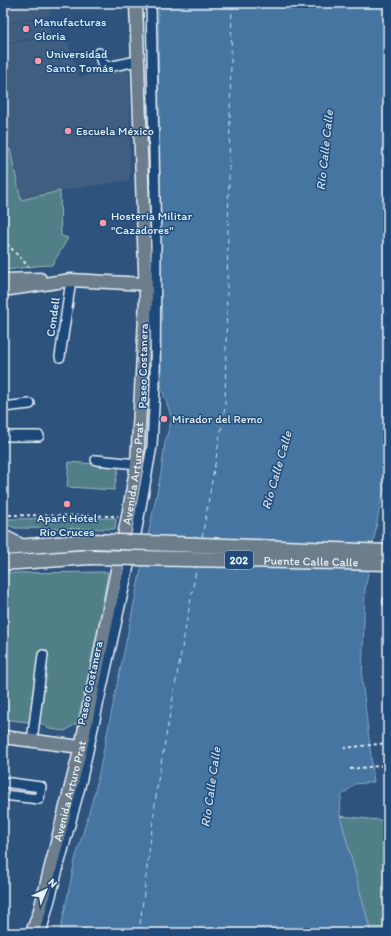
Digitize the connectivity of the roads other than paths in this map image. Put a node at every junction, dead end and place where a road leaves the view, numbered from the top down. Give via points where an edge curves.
1 (136, 3) edge
2 (151, 3) edge
3 (99, 53) dead end
4 (137, 61) junction
5 (3, 280) edge
6 (70, 280) junction
7 (53, 282) junction
8 (145, 284) junction
9 (3, 290) edge
10 (60, 357) dead end
11 (30, 404) dead end
12 (3, 407) edge
13 (3, 436) edge
14 (39, 436) dead end
15 (96, 460) dead end
16 (137, 464) junction
17 (3, 537) edge
18 (23, 547) junction
19 (3, 548) edge
20 (388, 552) edge
21 (3, 563) edge
22 (388, 563) edge
23 (43, 655) dead end
24 (3, 737) edge
25 (32, 741) junction
26 (81, 747) junction
27 (3, 782) edge
28 (3, 795) edge
29 (32, 933) edge
30 (41, 933) edge

1 - 4 main road, Avenida Arturo Prat
2 - 30 street, Paseo Costanera via 156,246 152,446 136,534 83,774
3 - 4 street via 102,63 108,67
4 - 8 main road, Avenida Arturo Prat
5 - 7 main road via 37,279
6 - 7 main road
6 - 8 main road
6 - 10 street, Condell
7 - 9 main road
8 - 16 main road, Avenida Arturo Prat
11 - 12 street
13 - 14 street
15 - 16 street
16 - 26 main road, Avenida Arturo Prat
17 - 18 highway
18 - 19 highway, 202
18 - 20 highway, Puente Calle Calle / 202, bridge via 93,541
21 - 22 highway, Puente Calle Calle / 202, bridge via 90,557
23 - 25 street
24 - 25 main road
25 - 26 main road
26 - 29 main road, Avenida Arturo Prat
27 - 28 street via 40,787 39,799

